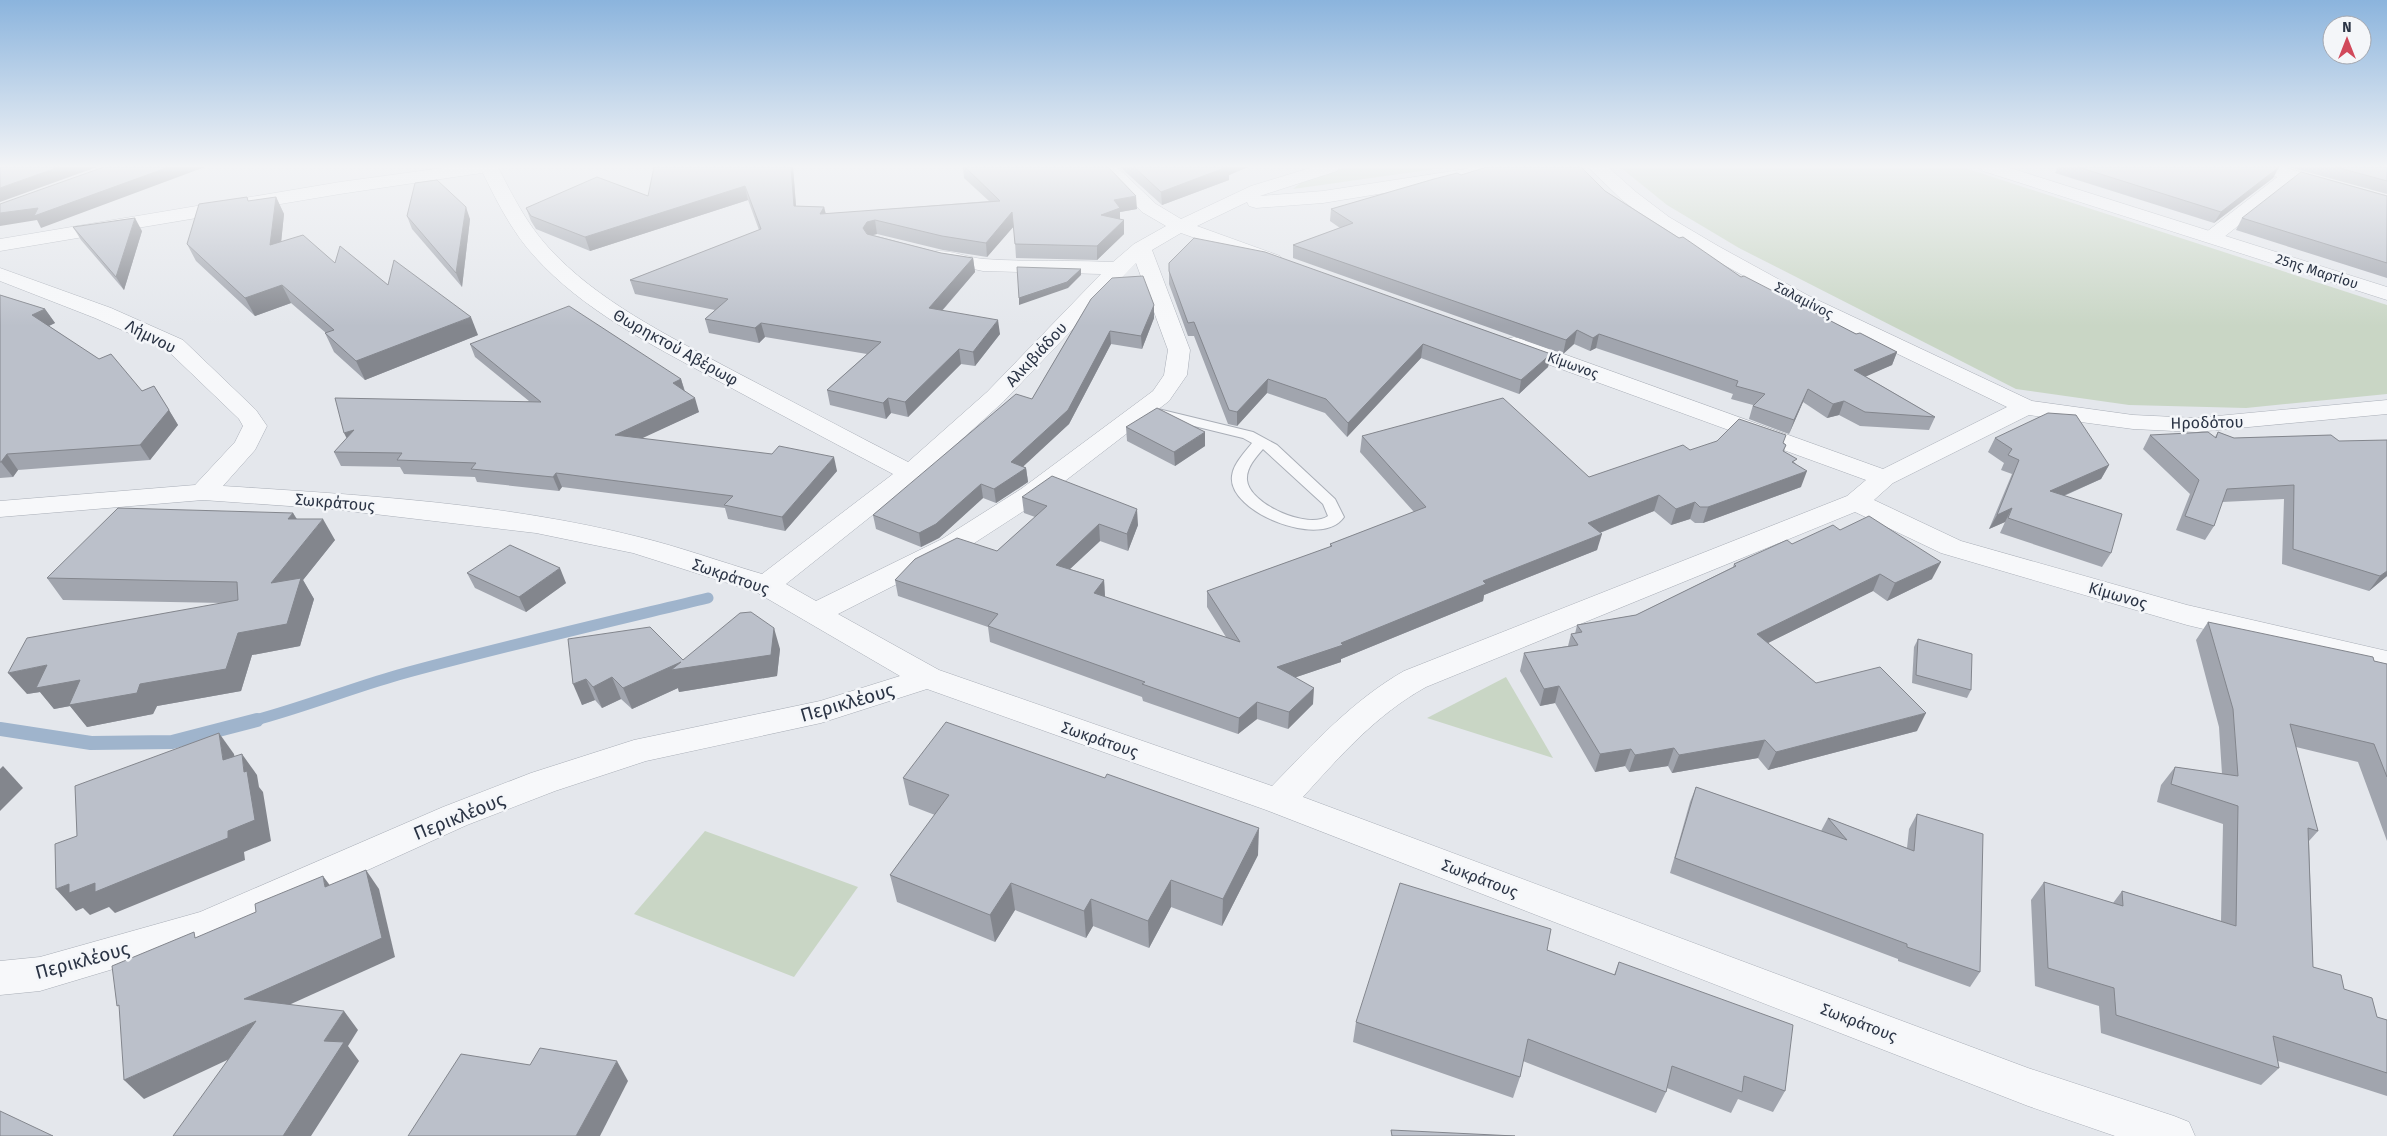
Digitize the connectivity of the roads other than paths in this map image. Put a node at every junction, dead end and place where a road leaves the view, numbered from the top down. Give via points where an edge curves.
1 (149, 220) edge
2 (517, 220) edge
3 (1171, 220) edge
4 (1195, 220) edge
5 (1661, 220) edge
6 (2158, 220) edge
7 (2233, 220) edge
8 (1182, 226) junction
9 (2212, 237) junction
10 (0, 245) edge
11 (1141, 248) junction
12 (924, 253) edge
13 (1291, 266) edge
14 (1118, 268) junction
15 (0, 274) edge
16 (2387, 294) edge
17 (1493, 336) edge
18 (2387, 407) edge
19 (2026, 408) junction
20 (1144, 409) junction
21 (1261, 442) junction
22 (910, 473) junction
23 (1884, 478) junction
24 (203, 492) junction
25 (1856, 502) junction
26 (0, 509) edge
27 (766, 585) junction
28 (816, 613) junction
29 (2387, 662) edge
30 (928, 678) junction
31 (1278, 801) junction
32 (0, 978) edge
33 (2174, 1136) edge

1 - 10 street
2 - 22 street, Θωρηκτού Αβέρωφ via 550,262 607,308 680,352
3 - 8 street
4 - 8 street, Αλκιβιάδου
5 - 19 street, Σαλαμίνος via 1802,300
6 - 9 street, 25ης Μαρτίου
7 - 9 street
8 - 11 street, Αλκιβιάδου
8 - 13 street
9 - 16 street, 25ης Μαρτίου
11 - 14 street, Αλκιβιάδου
11 - 20 street via 1179,350 1176,379
12 - 14 street via 980,265
14 - 22 street, Αλκιβιάδου via 995,397
15 - 24 street, Λήμνου via 103,312 175,345 248,414 255,426 246,445
17 - 23 street, Κίμωνος
18 - 19 street, Ηροδότου via 2196,425 2133,422
19 - 23 street
20 - 21 lane via 1248,435
20 - 28 street via 1030,495 952,545
21 - 21 lane via 1272,448 1330,502 1336,518 1322,525 1299,524 1279,518 1242,490 1239,478
22 - 27 street, Αλκιβιάδου
23 - 25 street
24 - 26 street, Σωκράτους
24 - 27 street, Σωκράτους via 332,501 536,525 637,545
25 - 29 street, Κίμωνος via 1951,547 2187,615
25 - 31 street via 1490,650 1442,666 1393,692 1353,725
27 - 28 street, Σωκράτους
28 - 30 street, Σωκράτους
30 - 31 street, Σωκράτους
30 - 32 street, Περικλέους via 821,712 644,749 543,782 455,816 207,926 40,974
31 - 33 street, Σωκράτους via 2028,1087

